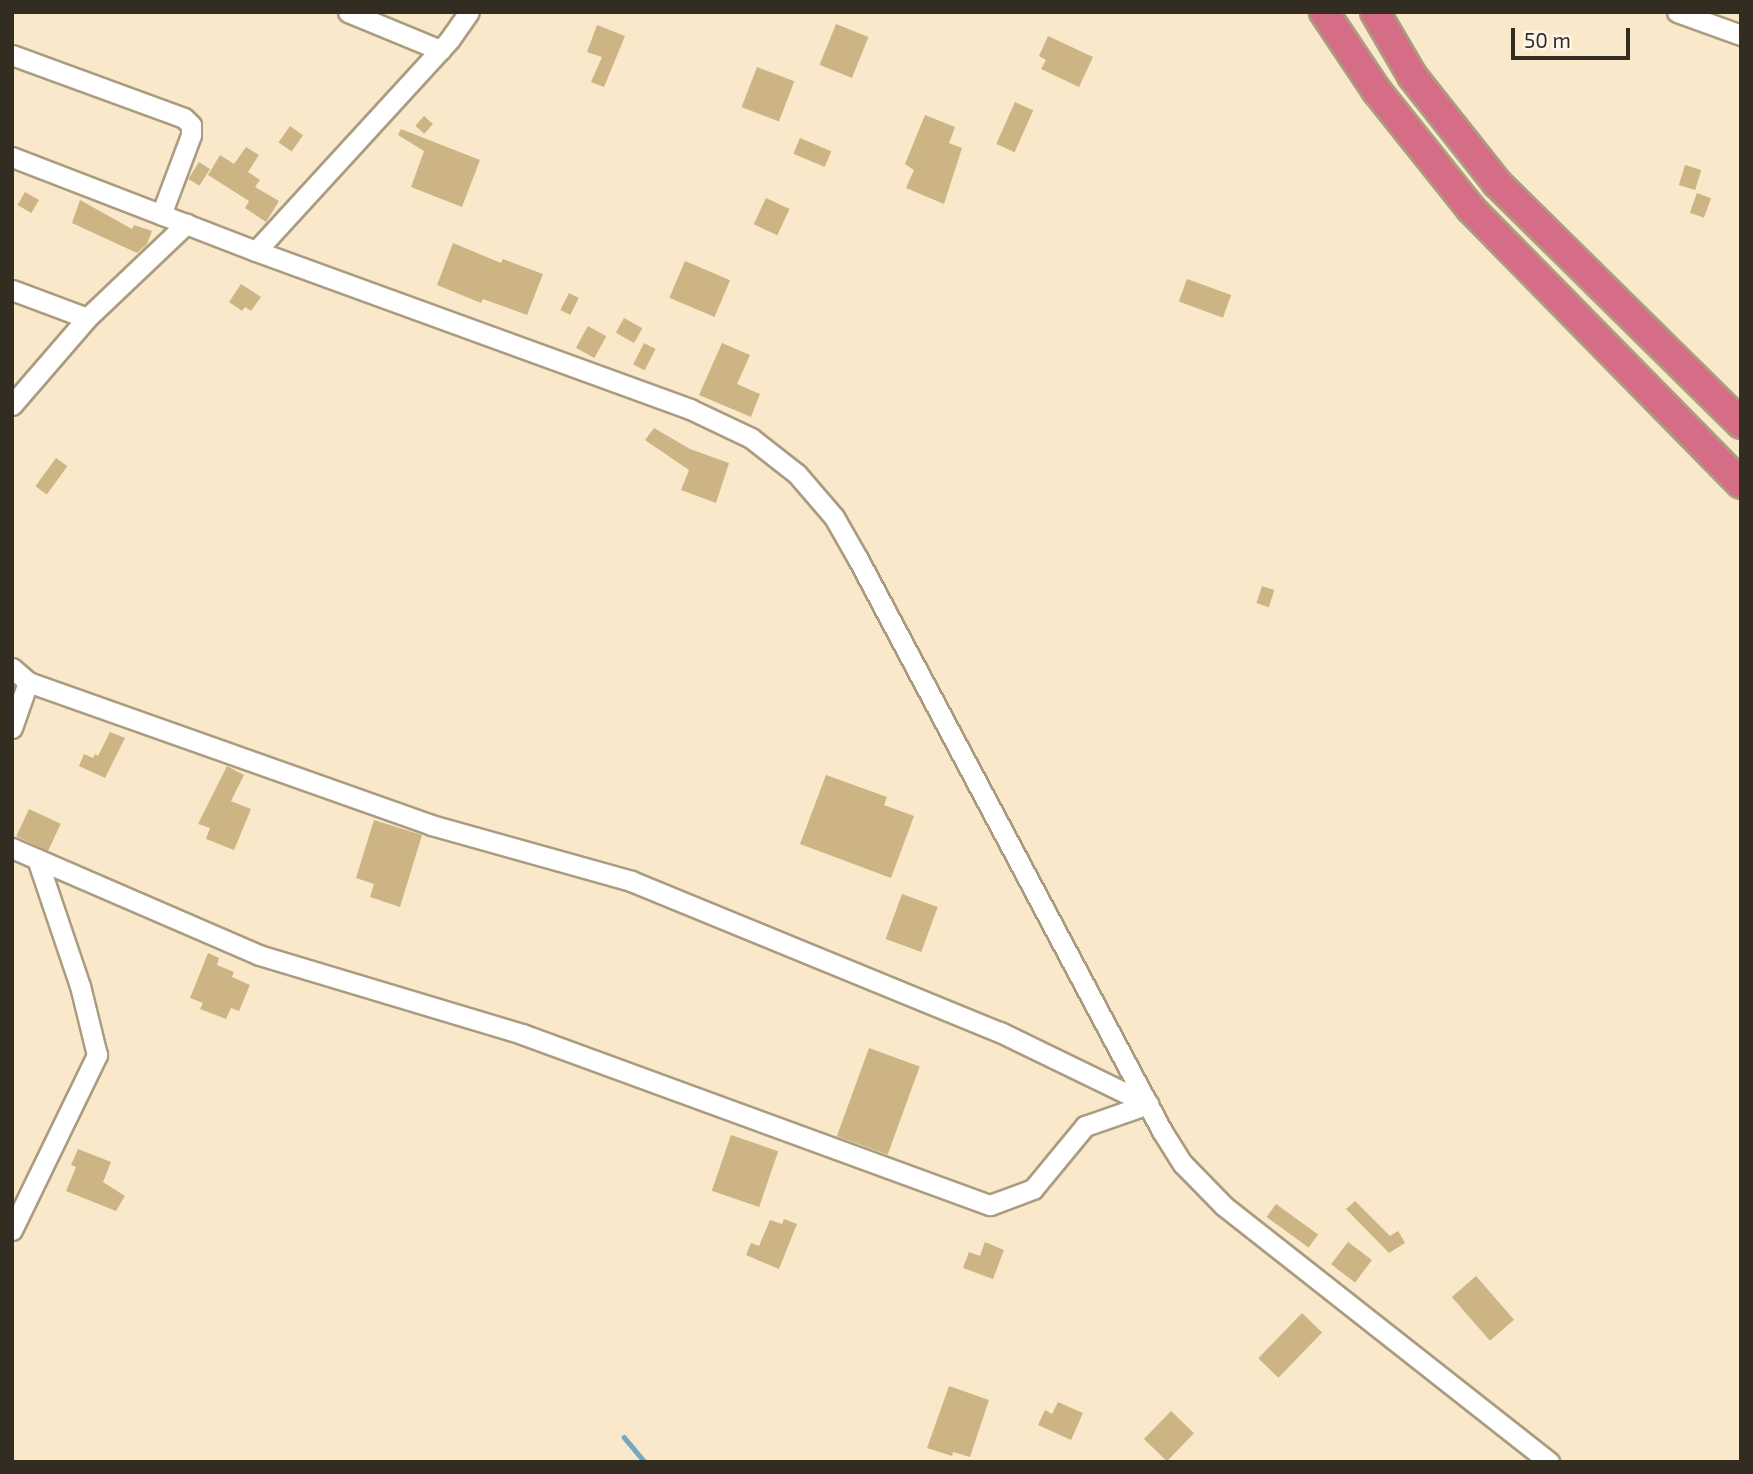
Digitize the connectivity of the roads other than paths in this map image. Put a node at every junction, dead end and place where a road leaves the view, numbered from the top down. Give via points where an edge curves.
1 (348, 12) edge
2 (469, 12) edge
3 (1324, 12) edge
4 (1375, 12) edge
5 (1677, 12) edge
6 (1741, 35) edge
7 (440, 50) junction
8 (12, 55) edge
9 (12, 157) edge
10 (161, 215) junction
11 (187, 224) junction
12 (256, 251) junction
13 (12, 290) edge
14 (87, 318) junction
15 (12, 405) edge
16 (1741, 424) edge
17 (1741, 484) edge
18 (12, 668) edge
19 (28, 682) junction
20 (12, 728) edge
21 (12, 848) edge
22 (37, 859) junction
23 (1148, 1104) junction
24 (12, 1230) edge
25 (1549, 1462) edge

1 - 7 street
2 - 7 street
3 - 17 highway via 1376,90 1471,209
4 - 16 highway via 1413,76 1497,183
5 - 6 street
7 - 12 street
8 - 10 street via 184,118 191,125
9 - 10 street
10 - 11 street
11 - 12 street
11 - 14 street
12 - 23 street via 691,409 751,438 797,474 834,517 858,559
13 - 14 street
14 - 15 street
18 - 19 street
19 - 20 street
19 - 23 street via 431,825 631,881 1000,1032
21 - 22 street
22 - 23 street via 258,955 522,1034 990,1205 1033,1189 1085,1126
22 - 24 street via 80,986 97,1055
23 - 25 street via 1183,1164 1202,1186

